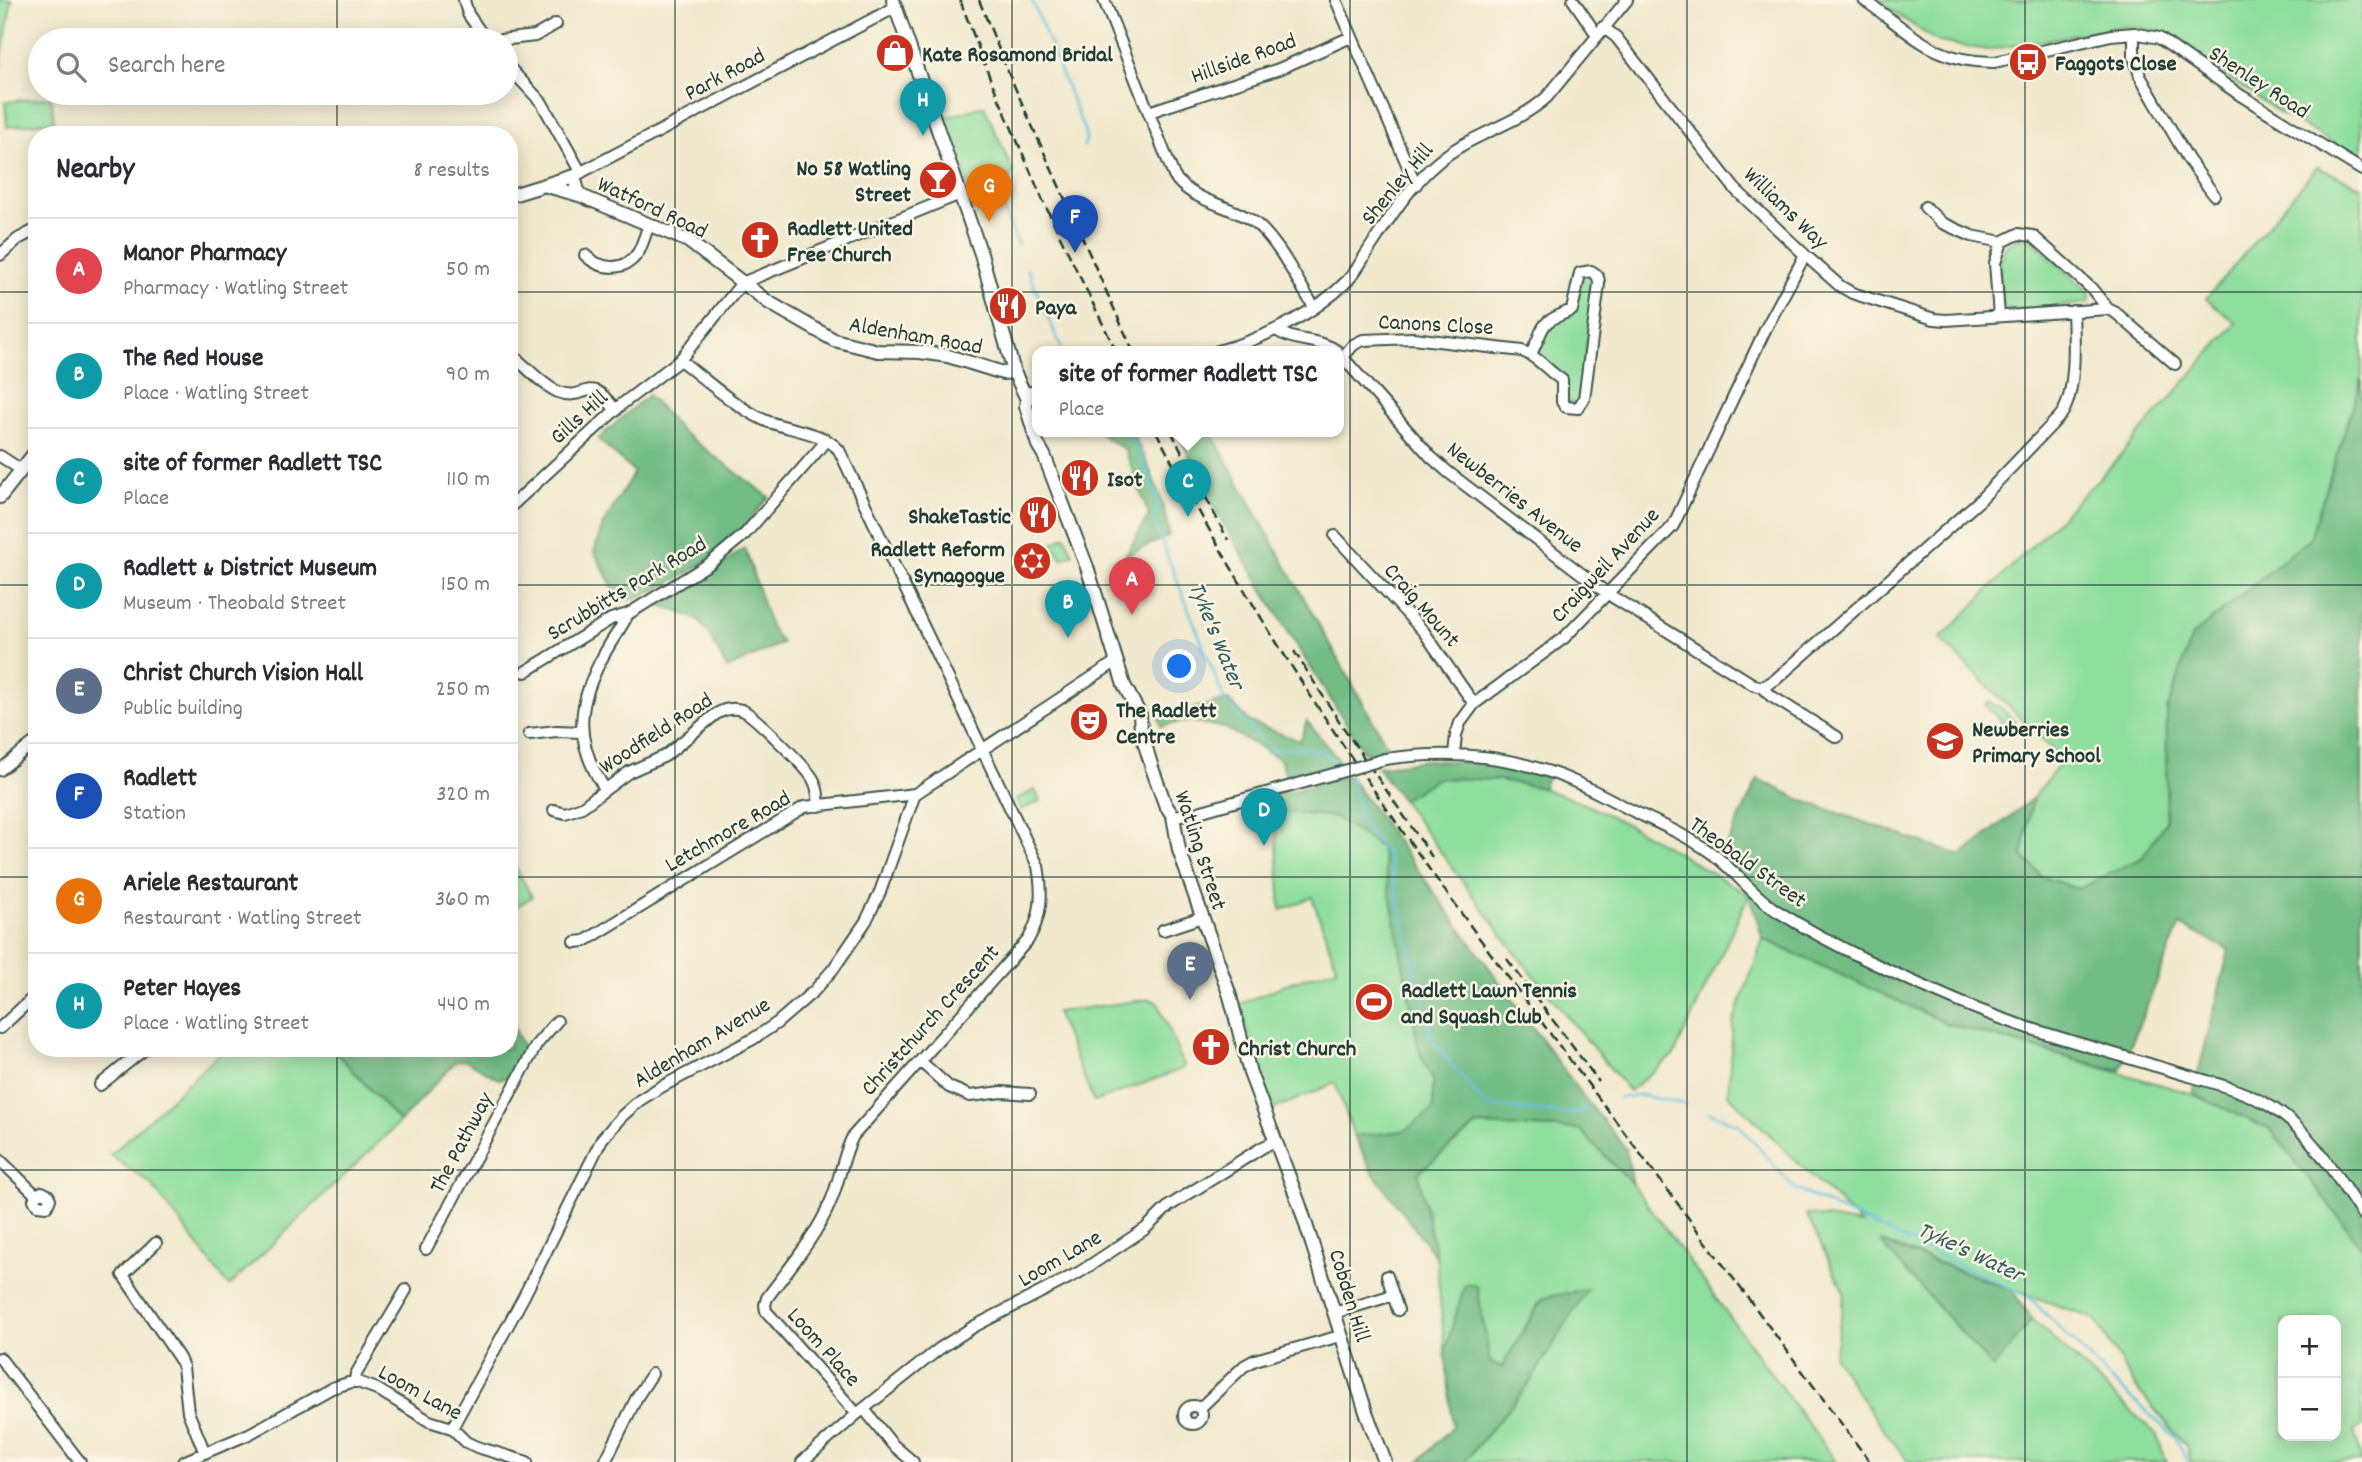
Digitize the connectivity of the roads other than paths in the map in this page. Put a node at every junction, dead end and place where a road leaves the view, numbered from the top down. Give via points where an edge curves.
1 (464, 0) edge
2 (1104, 0) edge
3 (1336, 0) edge
4 (1573, 0) edge
5 (1627, 0) edge
6 (1864, 0) edge
7 (893, 4) edge
8 (556, 24) dead end
9 (478, 28) edge
10 (1600, 31) junction
11 (2134, 33) junction
12 (1351, 37) junction
13 (518, 38) edge
14 (518, 77) edge
15 (1149, 112) junction
16 (2362, 170) edge
17 (578, 174) junction
18 (1416, 185) junction
19 (547, 186) junction
20 (518, 194) edge
21 (960, 194) junction
22 (579, 195) junction
23 (2214, 195) dead end
24 (1925, 207) dead end
25 (649, 225) junction
26 (28, 234) edge
27 (2002, 242) junction
28 (0, 255) edge
29 (585, 255) dead end
30 (1805, 255) junction
31 (742, 283) junction
32 (1314, 307) junction
33 (2108, 309) junction
34 (2073, 311) junction
35 (1999, 316) junction
36 (1276, 330) junction
37 (1232, 346) edge
38 (1326, 346) edge
39 (1344, 351) edge
40 (1531, 354) junction
41 (1344, 358) edge
42 (518, 360) dead end
43 (680, 360) junction
44 (2175, 365) dead end
45 (1014, 372) junction
46 (1030, 395) edge
47 (616, 411) junction
48 (1032, 427) edge
49 (1035, 437) edge
50 (1041, 437) edge
51 (825, 439) junction
52 (1044, 454) junction
53 (0, 456) edge
54 (28, 460) edge
55 (20, 469) junction
56 (0, 497) edge
57 (518, 500) edge
58 (1335, 536) dead end
59 (1608, 594) junction
60 (628, 614) junction
61 (1117, 661) junction
62 (525, 672) dead end
63 (1763, 687) junction
64 (1474, 704) junction
65 (582, 732) junction
66 (529, 734) dead end
67 (1837, 737) dead end
68 (28, 747) edge
69 (983, 749) junction
70 (1454, 755) junction
71 (0, 770) edge
72 (605, 789) junction
73 (915, 794) junction
74 (819, 806) junction
75 (554, 810) dead end
76 (1173, 816) junction
77 (1202, 917) junction
78 (1163, 930) dead end
79 (575, 942) dead end
80 (28, 1002) edge
81 (557, 1021) dead end
82 (0, 1028) edge
83 (128, 1057) edge
84 (920, 1061) junction
85 (100, 1085) dead end
86 (1030, 1094) dead end
87 (1276, 1141) junction
88 (0, 1160) edge
89 (36, 1195) dead end
90 (2362, 1214) edge
91 (156, 1243) dead end
92 (426, 1249) dead end
93 (1387, 1276) dead end
94 (406, 1290) dead end
95 (1393, 1295) junction
96 (765, 1306) joint
97 (1398, 1310) dead end
98 (1334, 1313) junction
99 (1340, 1336) junction
100 (0, 1358) edge
101 (652, 1374) dead end
102 (355, 1381) junction
103 (1199, 1408) dead end
104 (860, 1411) junction
105 (452, 1428) junction
106 (205, 1453) junction
107 (80, 1462) edge
108 (183, 1462) edge
109 (527, 1462) edge
110 (604, 1462) edge
111 (802, 1462) edge
112 (912, 1462) edge
113 (1385, 1462) edge

1 - 9 street
2 - 15 street
3 - 12 street
4 - 10 street, Williams Way
5 - 10 street, Shenley Hill
6 - 11 street via 1937,52 1977,62
7 - 17 street, Park Road
7 - 21 main road, Watling Street
8 - 13 street via 535,36
10 - 18 street, Shenley Hill via 1536,107 1453,149
10 - 30 street, Williams Way via 1616,37 1735,189
11 - 16 street, Shenley Road via 2160,38 2240,95
11 - 23 street via 2140,76
12 - 15 street, Hillside Road via 1279,69
12 - 18 street
14 - 17 street via 542,103
15 - 32 street via 1181,186 1257,225
17 - 19 main road, Watford Road
17 - 22 main road, Watford Road
18 - 32 street, Shenley Hill via 1349,280
19 - 20 main road, Watford Road
19 - 22 main road, Watford Road
21 - 31 street
21 - 45 main road, Watling Street
22 - 25 main road, Watford Road
24 - 27 street via 1942,223
25 - 29 street via 639,252 622,266 607,268
25 - 31 main road, Watford Road via 688,241
26 - 28 street
27 - 33 street via 2018,234 2033,236
27 - 35 street via 1995,263
30 - 35 street, Williams Way via 1852,293 1901,309 1946,320
30 - 59 street, Craigweil Avenue via 1673,526
31 - 43 street, Gills Hill
31 - 45 main road, Aldenham Road via 834,340 878,351 936,354
32 - 36 street, Shenley Hill
33 - 34 street, Williams Way
33 - 44 street
34 - 35 street, Williams Way
34 - 63 street via 2075,353 2061,415 1978,502
36 - 37 street, Shenley Hill
36 - 38 street via 1292,339
39 - 40 street, Canons Close via 1363,340 1413,338
40 - 40 street, Canons Close via 1551,317 1572,310 1580,274 1595,273 1599,284 1582,405 1566,407 1562,380
41 - 59 street, Newberries Avenue via 1431,457
42 - 47 street via 556,391 597,390
43 - 47 street, Gills Hill
43 - 51 street via 735,403 764,419
45 - 46 main road, Watling Street
46 - 48 main road, Watling Street via 1026,406
47 - 57 street, Gills Hill
49 - 52 main road, Watling Street
50 - 52 main road, Watling Street
51 - 60 street, Scrubbitts Park Road via 725,552
51 - 69 street, Christchurch Crescent via 839,450
52 - 61 main road, Watling Street
53 - 55 street
54 - 55 main road
55 - 56 main road
58 - 64 street, Craig Mount via 1424,632
59 - 63 street, Newberries Avenue
59 - 64 street, Craigweil Avenue via 1555,645
60 - 62 street, Scrubbitts Park Road via 611,619
60 - 65 street via 592,677 582,709
61 - 69 street
61 - 76 main road, Watling Street via 1140,715 1156,780
63 - 67 street, Newberries Avenue
64 - 70 street, Craigweil Avenue via 1460,723
65 - 66 street
65 - 72 street via 591,768
68 - 71 street
69 - 73 street
69 - 84 street, Christchurch Crescent via 1038,866 1041,906 1028,940
70 - 76 street, Theobald Street, bridge via 1385,759
70 - 90 street, Theobald Street via 1538,768 1602,795 1708,851 1774,909 1812,932 1964,1004 2257,1099 2287,1118 2316,1146
72 - 74 street, Woodfield Road via 665,756 716,714 732,708 750,714 810,774
72 - 75 street, Woodfield Road via 582,807 565,813
73 - 74 street, Letchmore Road
73 - 105 street, Aldenham Avenue via 866,921 815,990 753,1039 640,1100 602,1139
74 - 79 street, Letchmore Road via 798,810
76 - 77 main road, Watling Street via 1179,850
77 - 78 street
77 - 87 main road, Watling Street
80 - 82 street
81 - 92 street, The Pathway via 537,1044
83 - 85 street
84 - 86 street via 949,1087 970,1096
84 - 96 street, Christchurch Crescent via 853,1136 831,1202
87 - 98 main road, Cobden Hill
87 - 104 street, Loom Lane via 1169,1206 1144,1229 1080,1272 939,1349
88 - 89 street
91 - 106 street via 123,1275 179,1357 188,1412
93 - 95 street
94 - 102 street
95 - 97 street
95 - 98 street
96 - 104 street, Loom Place via 790,1340
98 - 99 main road, Cobden Hill
99 - 103 street via 1255,1360
99 - 113 main road, Cobden Hill
100 - 107 street
101 - 110 street
102 - 105 street, Loom Lane via 429,1421
102 - 106 street, Loom Lane via 332,1388
104 - 111 street, Loom Lane
104 - 112 street
105 - 109 street, Loom Lane via 477,1447
106 - 108 street, Loom Lane

